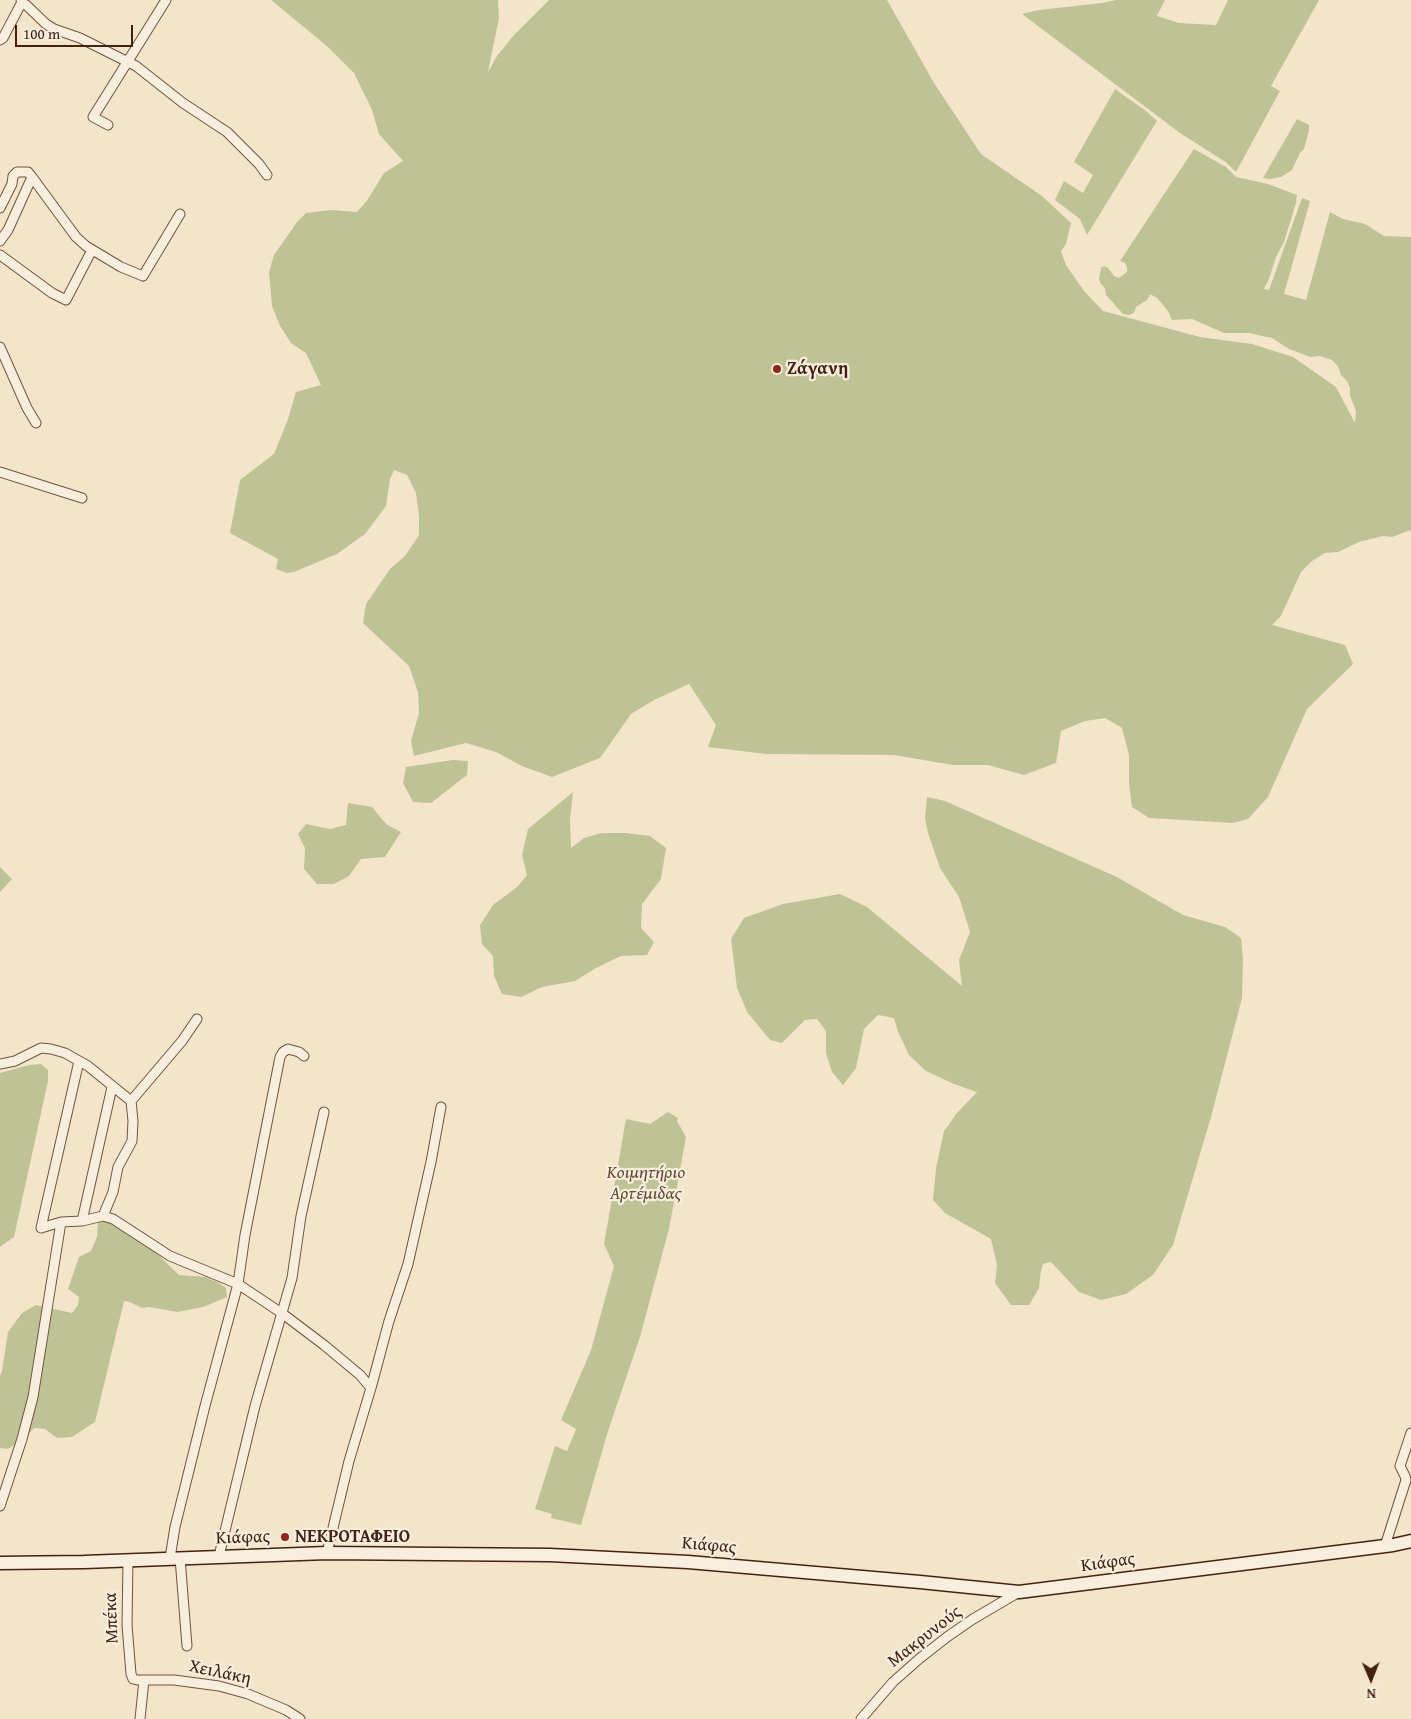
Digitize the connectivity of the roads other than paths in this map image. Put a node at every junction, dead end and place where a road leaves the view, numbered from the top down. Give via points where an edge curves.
1 (22, 0) edge
2 (166, 0) edge
3 (0, 40) edge
4 (128, 62) junction
5 (108, 125) dead end
6 (267, 175) dead end
7 (32, 177) junction
8 (0, 208) edge
9 (180, 214) dead end
10 (0, 241) edge
11 (92, 250) junction
12 (0, 255) edge
13 (0, 347) edge
14 (36, 423) dead end
15 (0, 472) edge
16 (82, 498) dead end
17 (197, 1020) dead end
18 (304, 1056) dead end
19 (79, 1061) junction
20 (0, 1064) edge
21 (112, 1087) junction
22 (131, 1101) junction
23 (441, 1107) dead end
24 (324, 1112) dead end
25 (103, 1216) junction
26 (82, 1221) junction
27 (61, 1222) junction
28 (238, 1284) junction
29 (283, 1314) junction
30 (371, 1388) junction
31 (1411, 1433) edge
32 (0, 1506) edge
33 (1411, 1541) edge
34 (1385, 1546) junction
35 (327, 1554) junction
36 (219, 1556) junction
37 (175, 1558) junction
38 (128, 1560) junction
39 (0, 1563) edge
40 (1018, 1592) junction
41 (187, 1646) dead end
42 (131, 1674) joint
43 (144, 1680) junction
44 (140, 1719) edge
45 (300, 1719) edge
46 (861, 1719) edge

1 - 3 street
1 - 4 street via 54,29
2 - 4 street
4 - 5 street via 93,117
4 - 6 street via 227,132
7 - 8 street via 28,172 17,172
7 - 10 street
7 - 11 street via 76,237
9 - 11 street via 143,276
11 - 12 street via 66,300
13 - 14 street
15 - 16 street
17 - 22 street
18 - 28 street via 288,1049 280,1057
19 - 20 street via 65,1053 41,1048 15,1061
19 - 21 street
19 - 27 street via 41,1228
21 - 22 street
21 - 26 street
22 - 25 street via 132,1141 118,1167 113,1192
23 - 30 street via 408,1264
24 - 29 street
25 - 26 street
25 - 28 street via 113,1219 170,1256
26 - 27 street
27 - 32 street via 33,1397
28 - 29 street
28 - 37 street via 175,1527
29 - 30 street
29 - 36 street via 255,1406
30 - 35 street via 349,1461
31 - 34 street via 1400,1466 1406,1480
33 - 34 street, Κιάφας
34 - 40 street, Κιάφας
35 - 36 street, Κιάφας
35 - 40 street, Κιάφας via 550,1555 643,1559
36 - 37 street, Κιάφας
37 - 38 street, Κιάφας
37 - 41 street
38 - 39 street, Κιάφας
38 - 42 street, Μπέκα
40 - 46 street, Μακρυνούς via 946,1637 893,1682
42 - 43 street, Χειλάκη via 135,1680
43 - 44 street
43 - 45 street, Χειλάκη via 218,1686 248,1694

